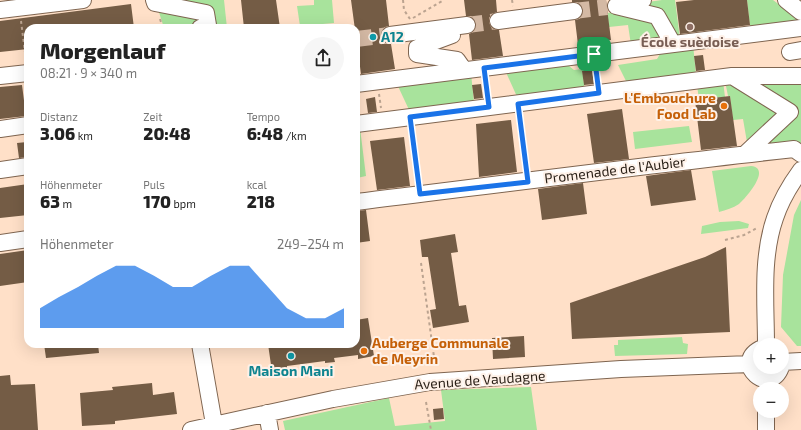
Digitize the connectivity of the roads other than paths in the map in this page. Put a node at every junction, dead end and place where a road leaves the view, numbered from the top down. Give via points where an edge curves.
1 (83, 0) edge
2 (154, 0) edge
3 (642, 0) edge
4 (786, 0) edge
5 (0, 10) edge
6 (574, 11) tunnel mouth
7 (801, 12) edge
8 (498, 21) tunnel mouth
9 (208, 24) edge
10 (467, 25) tunnel mouth
11 (451, 27) junction
12 (801, 28) edge
13 (390, 35) tunnel mouth
14 (673, 44) junction
15 (464, 70) junction
16 (24, 73) edge
17 (0, 76) edge
18 (732, 76) junction
19 (801, 76) edge
20 (360, 83) edge
21 (360, 124) edge
22 (24, 126) edge
23 (0, 129) edge
24 (745, 154) junction
25 (801, 154) edge
26 (24, 167) edge
27 (0, 170) edge
28 (801, 170) edge
29 (360, 202) edge
30 (24, 240) edge
31 (0, 243) edge
32 (766, 338) edge
33 (201, 348) edge
34 (753, 354) edge
35 (801, 361) edge
36 (789, 362) edge
37 (750, 364) junction
38 (776, 374) edge
39 (765, 382) edge
40 (768, 382) edge
41 (267, 414) junction
42 (766, 418) edge
43 (214, 424) junction
44 (191, 430) edge
45 (270, 430) edge
46 (766, 430) edge

1 - 5 street
2 - 9 street via 155,3 206,13
3 - 14 street via 611,6 657,16
4 - 7 street
6 - 8 street
10 - 11 street
11 - 13 street
11 - 15 street via 452,35 417,48 417,54 456,60
12 - 14 street
14 - 15 street
15 - 20 street
16 - 17 street
18 - 19 street
18 - 21 street
18 - 24 street via 790,112
22 - 23 street
24 - 25 street, Promenade de l'Aubier via 794,149
24 - 29 street, Promenade de l'Aubier
26 - 27 street
28 - 32 street via 781,201 771,231 766,277
30 - 31 street
33 - 43 street
34 - 37 street
35 - 36 street
37 - 39 street via 754,373
37 - 41 street, Avenue de Vaudagne via 455,379 351,395
38 - 40 street
41 - 43 street, Avenue de Vaudagne
41 - 45 street
42 - 46 street
43 - 44 street, Avenue de Vaudagne

